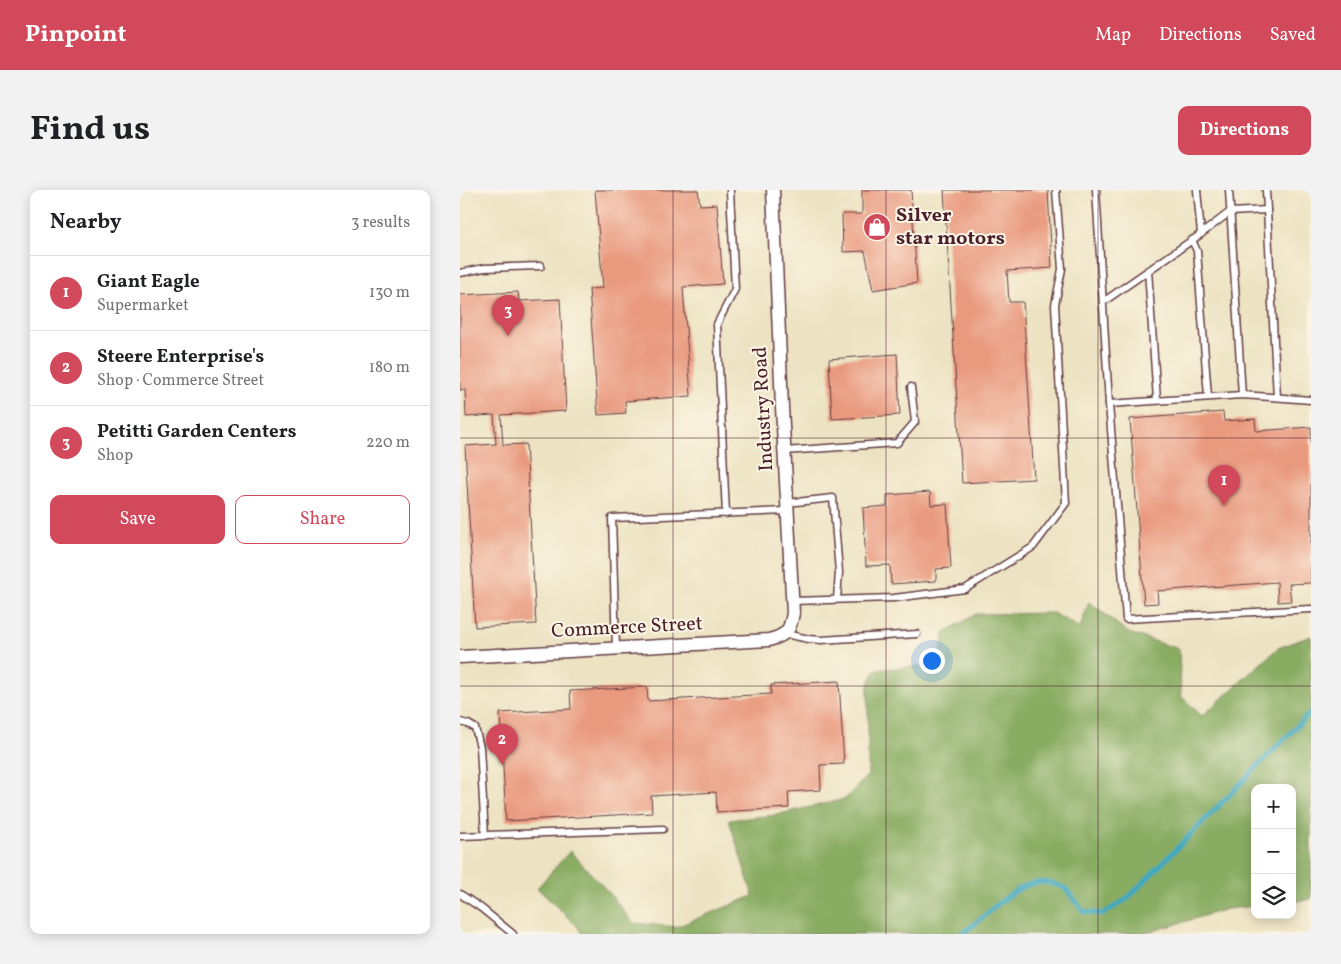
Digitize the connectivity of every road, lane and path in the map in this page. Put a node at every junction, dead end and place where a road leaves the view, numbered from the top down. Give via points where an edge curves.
1 (730, 190) edge
2 (773, 190) edge
3 (1056, 190) edge
4 (1096, 190) edge
5 (1197, 190) edge
6 (1229, 190) edge
7 (1266, 190) edge
8 (1267, 210) junction
9 (1230, 212) junction
10 (1201, 234) junction
11 (1192, 240) junction
12 (541, 266) dead end
13 (1148, 270) junction
14 (460, 273) edge
15 (1103, 302) junction
16 (912, 387) dead end
17 (1242, 395) junction
18 (1208, 397) junction
19 (1277, 397) junction
20 (1157, 400) junction
21 (1311, 400) edge
22 (1109, 404) junction
23 (784, 451) junction
24 (787, 507) junction
25 (726, 514) junction
26 (837, 599) junction
27 (792, 601) junction
28 (1311, 609) edge
29 (788, 630) junction
30 (916, 634) dead end
31 (616, 647) junction
32 (460, 657) edge
33 (460, 722) edge
34 (663, 829) dead end
35 (460, 836) edge
36 (485, 836) junction
37 (460, 894) edge
38 (513, 934) edge

1 - 25 lane via 735,289 717,324
2 - 23 street, Industry Road
3 - 26 lane via 1062,269 1055,305 1066,503 1033,547 965,588 894,598
4 - 15 lane
5 - 10 lane
6 - 9 lane
7 - 8 lane
8 - 9 lane
8 - 19 lane
9 - 10 lane
9 - 17 lane
10 - 11 lane
11 - 13 lane
11 - 18 lane via 1197,251
12 - 14 lane via 484,268
13 - 15 lane
13 - 20 lane
15 - 22 lane
16 - 23 lane via 915,422 897,443
17 - 18 lane
17 - 19 lane
18 - 20 lane
19 - 21 lane
20 - 22 lane
22 - 28 lane via 1126,619
23 - 24 street, Industry Road
24 - 25 lane
24 - 26 lane via 833,498
24 - 27 street, Industry Road
25 - 31 lane via 612,518
26 - 27 lane
27 - 29 street, Industry Road via 793,613
29 - 30 lane via 809,639 821,640
29 - 31 street, Commerce Street via 783,636 769,640
31 - 32 street, Commerce Street
33 - 36 lane via 475,728 480,747
34 - 36 lane
35 - 36 lane
37 - 38 lane

